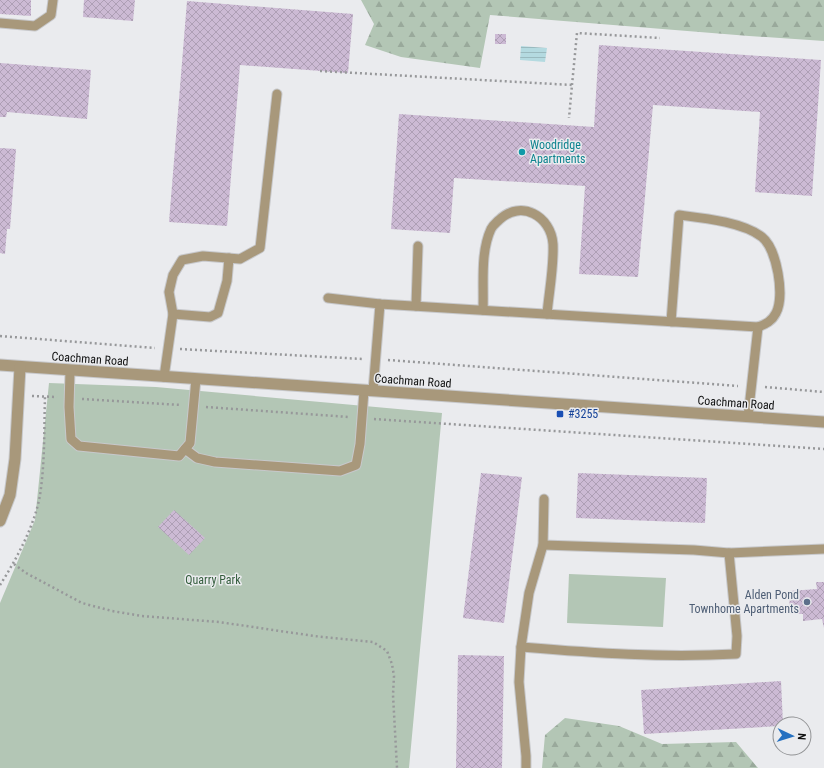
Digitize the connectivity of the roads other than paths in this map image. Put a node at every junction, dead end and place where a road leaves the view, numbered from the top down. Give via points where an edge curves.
1 (53, 0) edge
2 (0, 23) edge
3 (277, 94) dead end
4 (418, 246) dead end
5 (229, 258) junction
6 (328, 298) dead end
7 (380, 304) junction
8 (416, 306) junction
9 (483, 310) junction
10 (173, 314) junction
11 (547, 314) junction
12 (671, 322) junction
13 (758, 327) junction
14 (0, 365) edge
15 (20, 367) junction
16 (70, 371) junction
17 (164, 377) junction
18 (196, 379) junction
19 (368, 391) junction
20 (748, 417) junction
21 (824, 422) edge
22 (184, 449) junction
23 (544, 499) dead end
24 (0, 521) edge
25 (543, 545) junction
26 (824, 549) edge
27 (729, 553) junction
28 (521, 647) junction
29 (526, 768) edge

1 - 2 lane via 51,15 35,26
3 - 5 lane via 260,248 240,259
4 - 8 lane
5 - 10 lane via 227,280 218,313 210,318
5 - 10 lane via 203,256 182,260 173,275 170,292
6 - 7 lane
7 - 8 lane
7 - 19 lane via 376,359
8 - 9 lane
9 - 11 lane
9 - 11 lane via 486,244 492,227 507,213 522,209 533,213 548,226 553,244
10 - 17 lane
11 - 12 lane
12 - 13 lane
12 - 13 lane via 679,216 705,218 763,238 773,255 780,282 777,312 770,322
13 - 20 lane
14 - 15 street, Coachman Road
15 - 16 street, Coachman Road
15 - 24 street via 15,459 10,495
16 - 17 street, Coachman Road
16 - 22 lane via 71,439 79,446 179,456
17 - 18 street, Coachman Road
18 - 19 street, Coachman Road
18 - 22 lane via 190,443
19 - 20 street, Coachman Road
19 - 22 lane via 356,465 340,471 215,462 197,458
20 - 21 street, Coachman Road
23 - 25 lane
25 - 27 lane
25 - 28 lane via 529,593
26 - 27 lane
27 - 28 lane via 737,636 736,654 684,657
28 - 29 lane via 519,682

